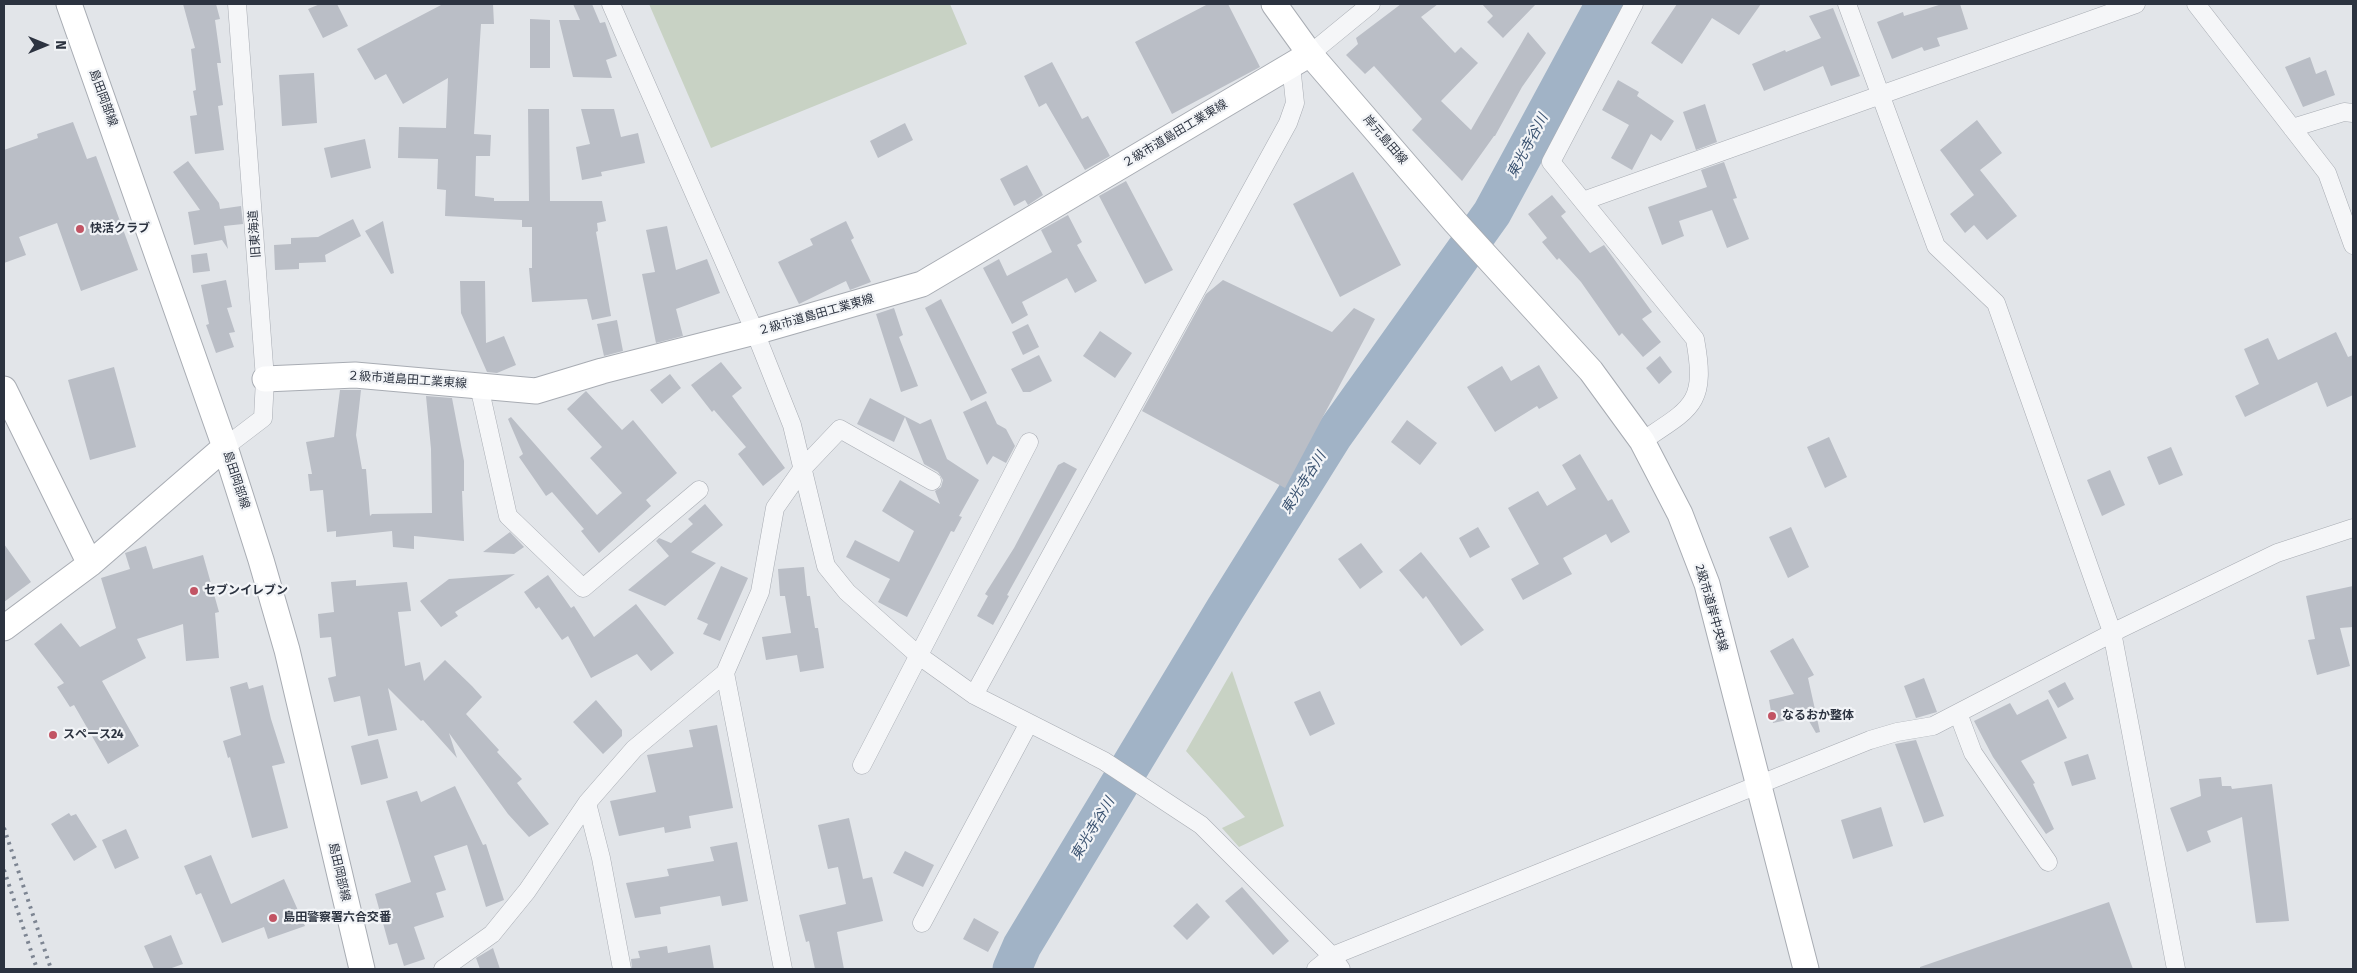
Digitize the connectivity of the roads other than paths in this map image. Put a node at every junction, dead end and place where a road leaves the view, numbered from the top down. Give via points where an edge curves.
1 (69, 4) edge
2 (237, 4) edge
3 (611, 4) edge
4 (1274, 4) edge
5 (1370, 4) edge
6 (1634, 4) edge
7 (1847, 4) edge
8 (2136, 4) edge
9 (2196, 4) edge
10 (1301, 59) junction
11 (1880, 94) junction
12 (2353, 113) edge
13 (2292, 128) junction
14 (1583, 201) junction
15 (2353, 245) edge
16 (1501, 271) joint
17 (755, 332) junction
18 (265, 379) junction
19 (479, 386) junction
20 (4, 389) edge
21 (1642, 441) junction
22 (1030, 442) dead end
23 (226, 447) junction
24 (803, 468) junction
25 (932, 480) dead end
26 (699, 490) dead end
27 (2353, 528) edge
28 (90, 564) junction
29 (4, 628) edge
30 (2112, 632) junction
31 (918, 655) junction
32 (725, 673) junction
33 (974, 695) junction
34 (1958, 713) junction
35 (1030, 723) junction
36 (862, 765) dead end
37 (1758, 786) junction
38 (587, 803) junction
39 (2048, 862) dead end
40 (922, 922) dead end
41 (1337, 963) edge
42 (362, 969) edge
43 (444, 969) edge
44 (622, 969) edge
45 (783, 969) edge
46 (1316, 969) edge
47 (1806, 969) edge
48 (2176, 969) edge

1 - 23 street, 島田岡部線
2 - 18 street, 旧東海道
3 - 17 street
4 - 10 street, 岸元島田線
5 - 10 street
6 - 14 street via 1551,162
7 - 11 street
8 - 11 street
9 - 13 street
10 - 16 street, 岸元島田線
10 - 17 street, ２級市道島田工業東線 via 922,284
10 - 33 street via 1295,103 1288,123
11 - 14 street
11 - 30 street via 1936,246 1996,302
12 - 13 street via 2344,112
13 - 15 street via 2327,173
14 - 21 street via 1695,339 1700,367 1697,393 1685,412
16 - 21 street, 2級市道岸中央線 via 1591,371
17 - 19 street, ２級市道島田工業東線 via 536,391
17 - 24 street via 792,425
18 - 19 street, ２級市道島田工業東線 via 354,375
18 - 23 street, 旧東海道 via 263,418
19 - 26 street via 508,516 583,588
20 - 28 street
21 - 37 street, 2級市道岸中央線 via 1680,514 1707,584
22 - 31 street
23 - 28 street
23 - 42 street, 島田岡部線 via 287,650
24 - 25 street via 840,429
24 - 31 street via 826,566 847,592
24 - 32 street via 775,508 760,592
27 - 30 street via 2277,553
28 - 29 street
30 - 34 street
30 - 48 street
31 - 33 street
31 - 36 street
32 - 38 street via 634,749
32 - 45 street
33 - 35 street
34 - 37 street via 1933,726 1870,740
34 - 39 street via 1973,753
35 - 40 street
35 - 41 street via 1104,761 1201,825
37 - 41 street
37 - 47 street, 2級市道岸中央線
38 - 43 street via 527,891 492,934
38 - 44 street
41 - 46 street

